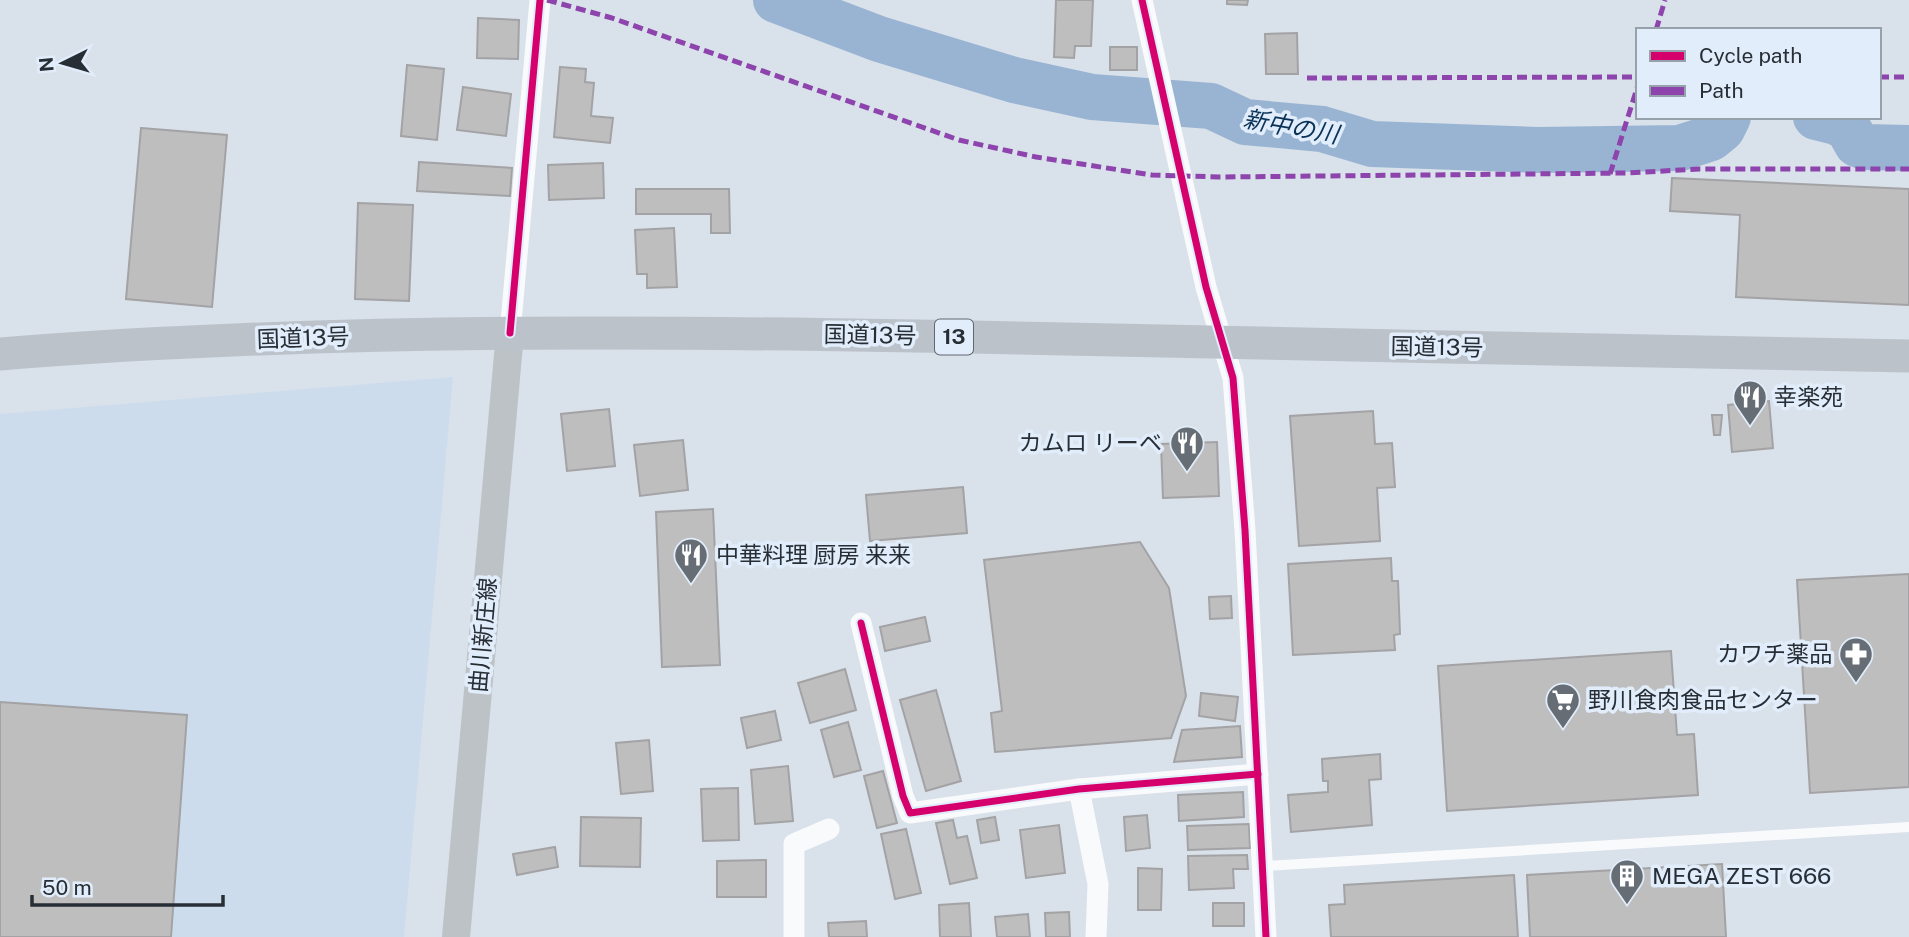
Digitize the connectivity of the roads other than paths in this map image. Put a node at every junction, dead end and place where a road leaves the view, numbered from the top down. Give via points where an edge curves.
1 (540, 0) edge
2 (1142, 0) edge
3 (510, 333) junction
4 (1223, 342) junction
5 (0, 354) edge
6 (1909, 356) edge
7 (861, 623) dead end
8 (1258, 774) junction
9 (1079, 789) junction
10 (1909, 827) edge
11 (829, 829) dead end
12 (1265, 866) junction
13 (456, 937) edge
14 (794, 937) edge
15 (1096, 937) edge
16 (1266, 937) edge

1 - 3 street
2 - 4 street via 1206,287
3 - 4 highway, 国道13号 / 13 via 737,332
3 - 5 highway, 国道13号 / 13 via 240,340
3 - 13 main road, 曲川新庄線
4 - 6 highway, 国道13号 / 13
4 - 8 street via 1233,378 1239,444
7 - 9 street via 910,813
8 - 9 street
8 - 12 street
9 - 15 street via 1098,884
10 - 12 lane
11 - 14 street via 794,844
12 - 16 street

